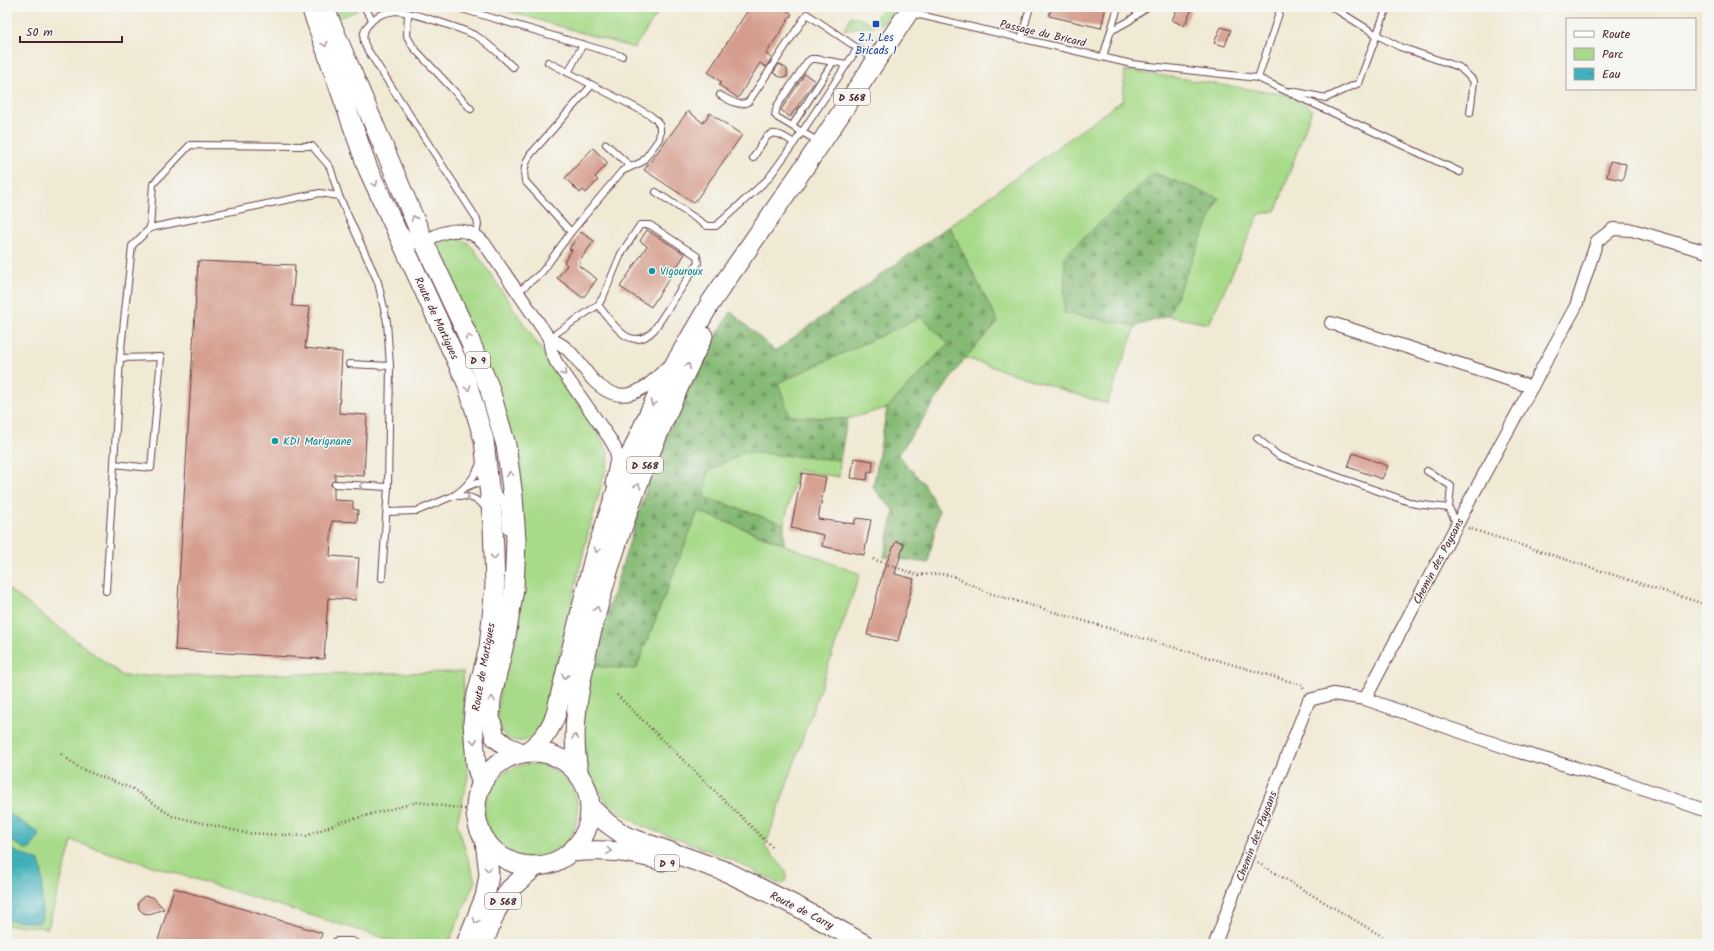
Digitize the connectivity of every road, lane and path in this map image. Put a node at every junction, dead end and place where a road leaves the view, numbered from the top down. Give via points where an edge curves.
1 (311, 7) edge
2 (324, 7) edge
3 (364, 7) edge
4 (455, 7) edge
5 (847, 7) edge
6 (855, 7) edge
7 (1030, 7) edge
8 (1118, 7) edge
9 (1147, 7) edge
10 (1281, 7) edge
11 (1332, 7) edge
12 (1387, 7) edge
13 (910, 9) edge
14 (408, 13) junction
15 (372, 19) junction
16 (1111, 31) junction
17 (1377, 35) junction
18 (1021, 38) junction
19 (583, 44) junction
20 (858, 48) junction
21 (622, 56) dead end
22 (1103, 57) junction
23 (877, 60) junction
24 (548, 62) dead end
25 (833, 62) junction
26 (847, 64) junction
27 (513, 67) dead end
28 (568, 73) junction
29 (1258, 78) junction
30 (592, 85) junction
31 (1281, 88) junction
32 (720, 95) dead end
33 (471, 108) dead end
34 (1470, 114) dead end
35 (792, 126) junction
36 (802, 132) junction
37 (794, 143) junction
38 (606, 144) dead end
39 (821, 144) junction
40 (753, 158) dead end
41 (630, 166) junction
42 (1460, 172) dead end
43 (795, 182) junction
44 (656, 192) dead end
45 (339, 196) junction
46 (393, 225) junction
47 (150, 228) junction
48 (571, 232) junction
49 (476, 236) junction
50 (424, 242) junction
51 (1707, 252) edge
52 (518, 292) junction
53 (598, 304) junction
54 (1331, 323) dead end
55 (549, 338) junction
56 (682, 350) junction
57 (120, 358) junction
58 (349, 364) dead end
59 (390, 366) junction
60 (1532, 387) junction
61 (1257, 438) dead end
62 (484, 440) junction
63 (114, 464) junction
64 (1427, 471) dead end
65 (335, 484) dead end
66 (490, 486) junction
67 (388, 488) junction
68 (464, 488) junction
69 (453, 496) junction
70 (1449, 508) junction
71 (387, 512) junction
72 (493, 524) junction
73 (1457, 525) junction
74 (604, 528) junction
75 (507, 540) dead end
76 (508, 548) dead end
77 (873, 559) dead end
78 (382, 578) dead end
79 (514, 589) junction
80 (106, 592) dead end
81 (1707, 605) edge
82 (617, 695) dead end
83 (1365, 699) junction
84 (1309, 700) junction
85 (525, 753) junction
86 (61, 754) dead end
87 (579, 775) junction
88 (482, 785) junction
89 (590, 807) junction
90 (476, 811) junction
91 (1707, 811) edge
92 (485, 840) junction
93 (772, 847) dead end
94 (571, 852) junction
95 (1247, 857) junction
96 (536, 866) junction
97 (761, 889) junction
98 (334, 944) edge
99 (358, 944) edge
100 (466, 944) edge
101 (483, 944) edge
102 (864, 944) edge
103 (1215, 944) edge
104 (1395, 944) edge

1 -> 46 main road, Route de Martigues / D 9 via 368,169
50 -> 2 main road, Route de Martigues / D 9
3 - 15 lane
4 - 19 lane
5 - 6 lane
7 - 18 lane
8 - 16 lane
9 - 16 lane
10 - 29 lane
11 - 17 lane
12 - 17 lane
13 - 18 lane, Passage du Bricard
13 - 23 main road, D 568
14 - 15 lane via 394,11
14 - 27 lane via 471,33
14 - 33 lane via 407,36 413,48
15 - 49 lane via 364,32 364,44 477,219
16 - 22 lane
17 - 31 lane via 1359,83 1326,98
17 - 34 lane via 1400,47 1459,66 1474,81
18 - 22 lane, Passage du Bricard
19 - 21 lane
19 - 28 lane
20 - 23 lane
20 - 26 lane
20 - 32 lane via 807,14 750,101 740,104
22 - 29 lane, Passage du Bricard via 1132,64
23 - 39 main road, D 568
24 - 28 lane
25 - 26 lane
25 - 35 lane via 809,93
25 - 35 lane via 812,59 807,62 775,115
26 - 36 lane
28 - 30 lane
29 - 31 lane, Passage du Bricard
30 - 41 lane via 650,115 660,126 659,139 646,157 642,162
30 - 48 lane via 530,155 523,173 525,181
31 - 42 lane
35 - 36 lane
36 - 37 lane
36 - 39 lane
37 - 40 lane via 780,134 768,134
37 - 44 lane via 768,180 716,226 707,226
38 - 41 lane
39 - 43 main road, D 568
41 - 48 lane via 622,171
43 - 56 main road, D 568 via 711,302
87 -> 43 main road, D 568 via 574,722 601,590 620,533 654,441 688,366 718,307
45 - 47 lane via 320,193
45 - 47 lane via 330,167 312,146 190,145 153,184
45 - 59 lane via 378,282 388,322
46 - 50 street via 408,239
46 -> 62 main road, Route de Martigues / D 9 via 467,383
47 - 57 lane via 132,246
48 - 52 lane via 542,272
49 - 50 street via 458,230 444,232
49 - 52 street via 484,243
79 -> 50 main road, Route de Martigues / D 9 via 516,532 506,445 489,387
51 - 60 street, Chemin des Paysans via 1632,230 1613,229 1597,241 1576,306
52 - 55 street
53 - 53 lane via 622,333 631,339 640,340 648,337 699,260 697,256 650,225 640,226 621,254 603,298
53 - 55 lane
54 - 60 street
55 - 56 street via 568,350 603,389 612,394 622,395 636,393 646,386
55 -> 74 street via 556,362 615,448 616,465
56 -> 74 main road, D 568 via 640,432
57 - 63 lane
57 - 63 lane via 161,357 151,468
58 - 59 lane
59 - 67 lane
60 - 73 street, Chemin des Paysans
61 - 70 lane via 1279,456 1415,504
62 - 66 main road, Route de Martigues / D 9
62 - 68 lane via 479,466
63 - 80 lane
64 - 70 lane via 1451,486
67 -> 65 lane
66 - 68 lane via 476,483
66 - 72 main road, Route de Martigues / D 9
66 - 75 lane via 501,494
67 - 71 lane
68 - 69 lane
69 - 71 lane via 417,511
69 -> 72 lane via 467,496 481,503 487,509
70 - 73 lane
71 - 78 lane
72 -> 88 main road, Route de Martigues / D 9 via 495,585 489,648 475,702 473,723 476,764
73 - 81 path
73 - 83 street, Chemin des Paysans
74 -> 85 main road, D 568 via 594,558 555,718 540,743
76 - 79 lane
77 - 84 path via 917,576 950,575 989,593 1302,685
85 -> 79 main road, Route de Martigues / D 9 via 506,746 495,737 490,718 491,699
82 - 93 path
83 - 84 street via 1333,694
83 - 91 street via 1519,752 1619,780
84 - 95 street, Chemin des Paysans
85 - 87 main road via 542,753 556,757 569,764
85 - 88 main road via 506,760 492,770
86 - 90 path via 81,769 133,789 172,816 246,833 306,836 341,822 418,802
87 - 89 main road via 589,796
88 - 90 main road
89 - 94 main road via 588,824 582,840
89 - 97 main road, Route de Carry / D 9 via 626,836 727,872
90 - 92 main road
92 - 96 main road via 495,852 507,860 521,865
92 -> 100 main road, D 568 via 489,875 485,897
94 - 96 main road via 555,862
94 -> 97 main road, Route de Carry / D 9 via 625,852
95 - 103 street, Chemin des Paysans
95 - 104 path
96 - 101 main road, D 568 via 510,889 496,911
97 - 102 main road, Route de Carry / D 9
98 - 99 lane via 336,941 352,941

